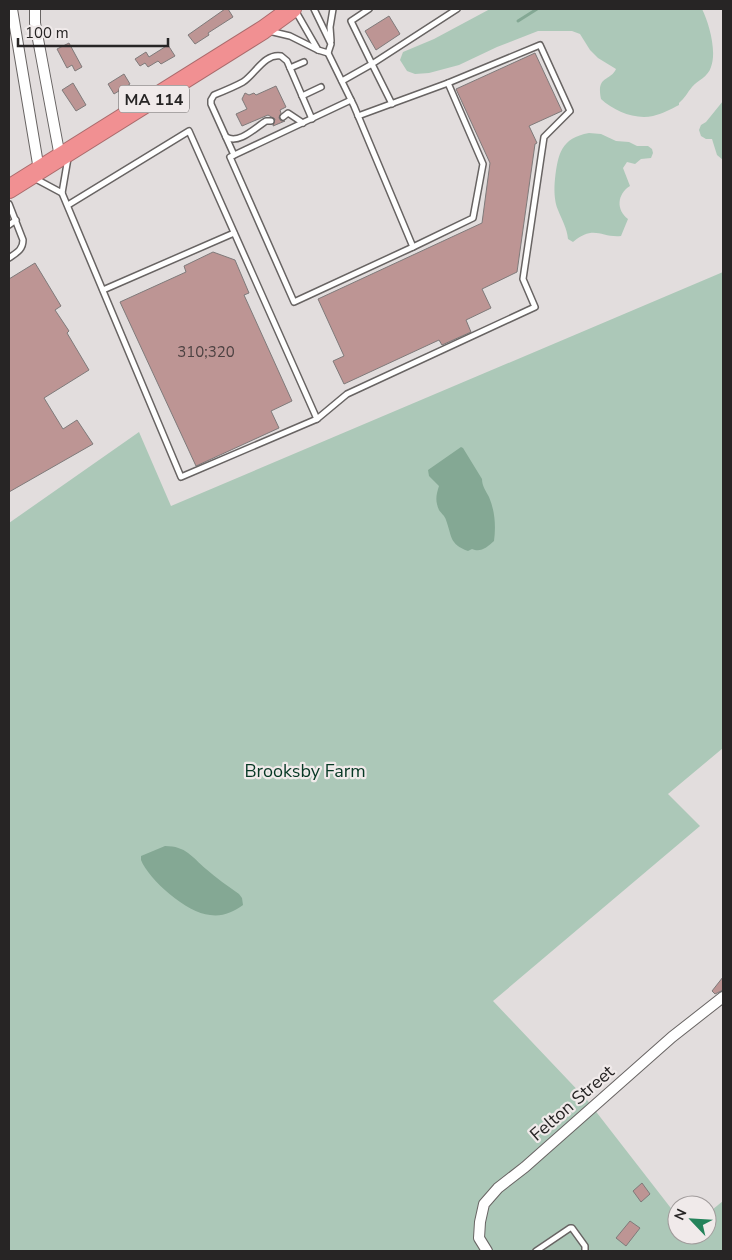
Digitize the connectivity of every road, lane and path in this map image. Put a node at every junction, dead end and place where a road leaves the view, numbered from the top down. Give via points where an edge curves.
1 (12, 9) edge
2 (35, 9) edge
3 (293, 9) edge
4 (314, 9) edge
5 (333, 9) edge
6 (369, 9) edge
7 (457, 9) edge
8 (263, 30) junction
9 (331, 44) junction
10 (318, 50) junction
11 (328, 53) junction
12 (304, 62) dead end
13 (372, 64) junction
14 (290, 68) junction
15 (342, 81) junction
16 (448, 83) junction
17 (321, 87) dead end
18 (302, 96) junction
19 (351, 100) junction
20 (392, 104) junction
21 (284, 114) dead end
22 (358, 116) junction
23 (312, 119) junction
24 (269, 120) dead end
25 (303, 123) junction
26 (226, 136) junction
27 (64, 155) junction
28 (234, 155) junction
29 (34, 173) junction
30 (9, 189) edge
31 (62, 193) junction
32 (9, 204) edge
33 (68, 205) junction
34 (16, 220) junction
35 (9, 225) edge
36 (234, 233) junction
37 (413, 247) junction
38 (9, 258) edge
39 (103, 290) junction
40 (316, 419) junction
41 (723, 997) edge
42 (487, 1251) edge
43 (536, 1251) edge
44 (585, 1251) edge

1 - 29 street
2 - 27 street via 35,23
3 - 8 highway, MA 114
3 - 10 lane
4 - 9 lane
5 - 9 lane
6 - 13 lane via 351,21
7 - 13 lane
8 - 10 lane via 290,36
8 - 27 highway, MA 114
9 - 11 lane
10 - 11 lane
11 - 15 lane
12 - 14 lane
13 - 15 lane
13 - 20 lane
14 - 18 lane
14 - 26 lane via 286,59 275,56 245,80 212,98 211,104
15 - 19 lane
16 - 20 lane
16 - 37 lane via 483,164 473,218
16 - 40 lane via 540,45 570,111 544,137 523,279 535,307 347,394
17 - 18 lane
18 - 23 lane
19 - 22 lane
19 - 23 lane
20 - 22 lane
21 - 25 lane
22 - 37 lane
23 - 25 lane
24 - 26 lane via 237,138
25 - 28 lane
26 - 28 lane
27 - 29 highway, MA 114
27 - 31 lane
28 - 37 lane via 230,157 294,302
29 - 30 highway, MA 114
29 - 31 lane
31 - 33 lane
32 - 34 lane
33 - 36 lane via 189,131
33 - 39 lane
34 - 35 lane
34 - 38 lane via 23,246
36 - 39 lane
36 - 40 lane
39 - 40 lane via 181,477
41 - 42 street, Felton Street via 672,1037 498,1188 484,1204 480,1222 480,1238
43 - 44 lane via 572,1228

